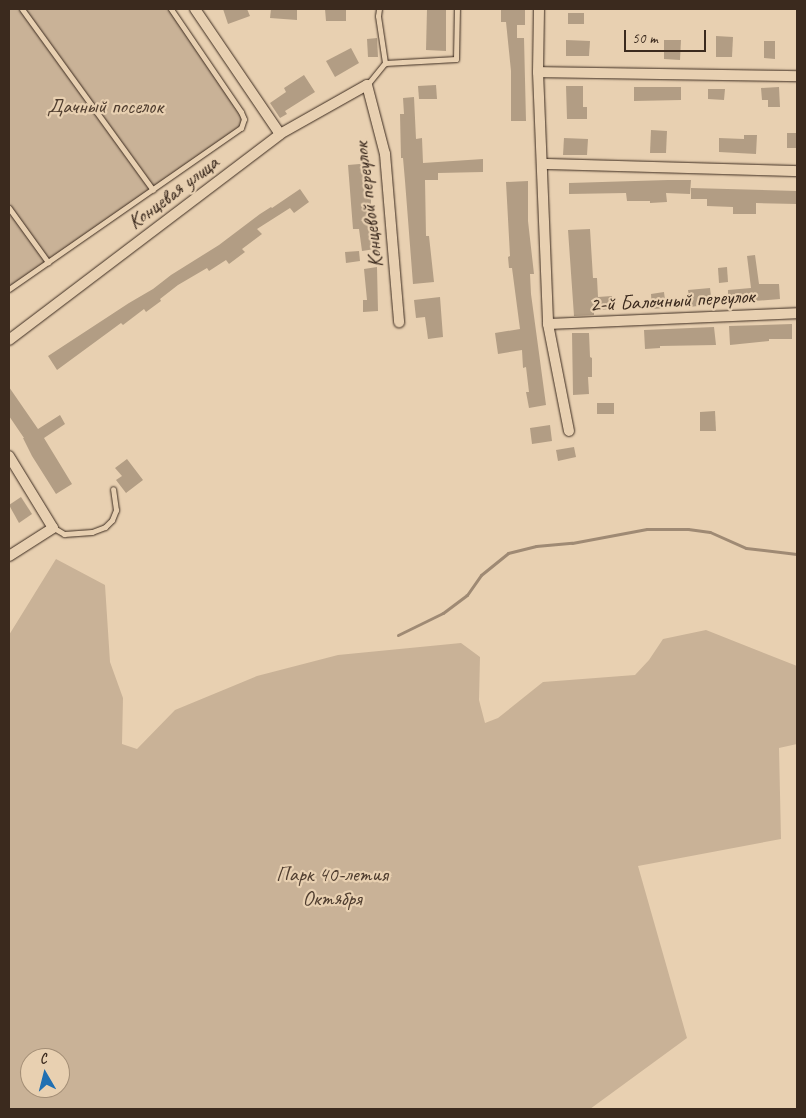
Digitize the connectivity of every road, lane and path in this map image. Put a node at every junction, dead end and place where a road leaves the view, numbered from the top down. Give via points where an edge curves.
1 (22, 9) edge
2 (171, 9) edge
3 (195, 9) edge
4 (379, 9) edge
5 (457, 9) edge
6 (539, 9) edge
7 (385, 63) junction
8 (538, 72) junction
9 (797, 76) edge
10 (367, 85) junction
11 (280, 134) junction
12 (544, 164) junction
13 (797, 171) edge
14 (153, 190) junction
15 (9, 208) edge
16 (48, 262) junction
17 (9, 289) edge
18 (797, 313) edge
19 (399, 322) dead end
20 (548, 324) junction
21 (9, 340) edge
22 (569, 432) dead end
23 (9, 456) edge
24 (113, 489) dead end
25 (53, 528) junction
26 (9, 556) edge

1 - 14 lane
2 - 14 lane via 244,119 241,128
3 - 11 street
4 - 7 lane
5 - 7 lane via 456,59
6 - 8 street
7 - 10 lane
8 - 9 street
8 - 12 street
10 - 11 street, Концевая улица
10 - 19 street, Концевой переулок via 385,154
11 - 21 street, Концевая улица
12 - 13 street
12 - 20 street
14 - 16 lane
15 - 16 lane
16 - 17 lane
18 - 20 street, 2-й Балочный переулок
20 - 22 street
23 - 25 street
24 - 25 lane via 116,510 105,527 92,532 64,534
25 - 26 street

